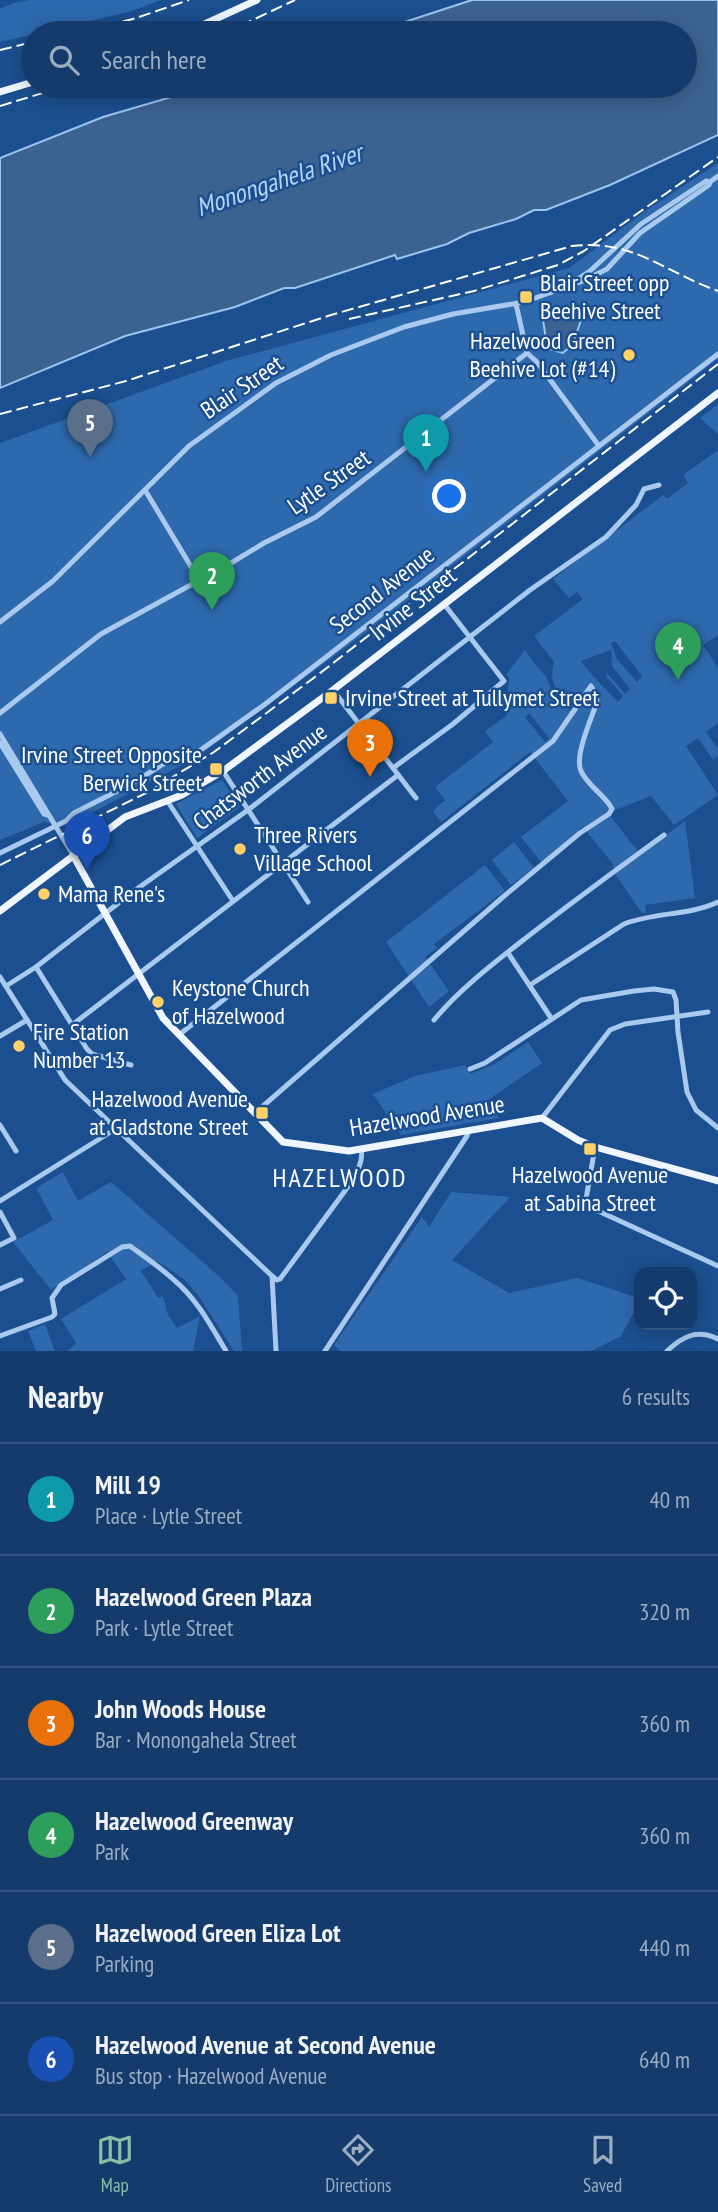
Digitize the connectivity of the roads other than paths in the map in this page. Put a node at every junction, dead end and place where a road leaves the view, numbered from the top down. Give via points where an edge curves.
1 (257, 0) edge
2 (211, 21) edge
3 (21, 86) edge
4 (0, 92) edge
5 (718, 176) edge
6 (710, 182) junction
7 (564, 288) junction
8 (516, 304) junction
9 (527, 353) junction
10 (718, 354) edge
11 (718, 393) edge
12 (599, 446) junction
13 (659, 485) dead end
14 (145, 490) junction
15 (199, 580) junction
16 (444, 604) junction
17 (0, 622) edge
18 (470, 637) junction
19 (333, 690) junction
20 (0, 713) edge
21 (359, 724) junction
22 (0, 734) edge
23 (0, 743) edge
24 (393, 768) junction
25 (223, 771) junction
26 (398, 775) junction
27 (416, 798) dead end
28 (168, 802) junction
29 (248, 810) junction
30 (48, 815) junction
31 (55, 826) junction
32 (664, 835) dead end
33 (197, 847) junction
34 (0, 853) edge
35 (73, 855) junction
36 (284, 863) junction
37 (233, 901) junction
38 (308, 902) dead end
39 (718, 902) edge
40 (0, 911) edge
41 (106, 913) junction
42 (508, 953) junction
43 (36, 967) junction
44 (139, 972) junction
45 (0, 977) edge
46 (530, 985) junction
47 (6, 986) junction
48 (708, 1012) dead end
49 (678, 1016) junction
50 (551, 1018) junction
51 (27, 1020) junction
52 (434, 1020) dead end
53 (72, 1025) junction
54 (180, 1034) junction
55 (0, 1036) edge
56 (131, 1065) dead end
57 (470, 1069) dead end
58 (255, 1113) junction
59 (542, 1118) junction
60 (0, 1125) edge
61 (117, 1128) junction
62 (718, 1128) edge
63 (469, 1130) junction
64 (595, 1147) junction
65 (361, 1149) junction
66 (16, 1151) dead end
67 (718, 1181) edge
68 (0, 1201) edge
69 (0, 1212) edge
70 (0, 1245) edge
71 (718, 1266) edge
72 (272, 1276) junction
73 (21, 1280) dead end
74 (0, 1289) edge
75 (0, 1336) edge
76 (718, 1339) edge
77 (226, 1351) edge
78 (276, 1351) edge
79 (325, 1351) edge
80 (667, 1351) edge

1 - 2 main road
3 - 4 main road
5 - 6 street, Blair Street
6 - 7 street, Blair Street via 640,224 603,260
6 - 7 street, Blair Street via 640,233 607,269
7 - 8 street, Blair Street
8 - 9 street
8 - 14 street, Blair Street via 404,327 298,370 201,435
9 - 12 street
9 - 15 street, Lytle Street via 316,517
10 - 12 street, Second Avenue
11 - 16 main road, Irvine Street
12 - 31 street, Second Avenue via 205,747 191,756 179,754
13 - 18 street, Chatsworth Avenue via 644,489 636,505 606,537
14 - 15 street
14 - 17 street, Blair Street via 53,581
15 - 20 street, Lytle Street via 101,635
16 - 18 street
16 - 19 main road, Irvine Street
18 - 21 street, Chatsworth Avenue
18 - 24 street via 504,681
19 - 21 street
19 - 25 main road, Irvine Street
21 - 24 street
21 - 29 street, Chatsworth Avenue
22 - 30 street, Hazelwood Avenue
23 - 30 street, Hazelwood Avenue
24 - 26 street
25 - 28 main road, Irvine Street
25 - 29 street
26 - 27 street
26 - 36 street
28 - 33 street
28 - 35 main road, Irvine Street via 133,813
29 - 33 street, Chatsworth Avenue
29 - 36 street
30 - 31 street, Hazelwood Avenue
31 - 34 street, Second Avenue
31 - 35 street, Hazelwood Avenue
32 - 42 street
33 - 37 street
33 - 41 street, Chatsworth Avenue
35 - 40 main road
35 - 41 main road, Hazelwood Avenue
36 - 37 street
36 - 38 street
37 - 44 street
39 - 46 street via 701,910 624,924
41 - 43 street, Chatsworth Avenue
41 - 44 main road, Hazelwood Avenue
42 - 46 street
42 - 52 street
43 - 47 street, Chatsworth Avenue
43 - 53 street
44 - 53 street
44 - 54 main road, Hazelwood Avenue via 163,1018
45 - 47 street
46 - 50 street
47 - 51 street
48 - 49 street
49 - 50 street via 673,992 654,989 581,1000
49 - 59 street via 610,1030
49 - 62 street via 691,1102
50 - 57 street
51 - 55 street
51 - 61 street via 65,1080
53 - 56 street via 92,1054
54 - 58 main road, Hazelwood Avenue
54 - 58 street via 553,741 591,686 597,702 579,765 609,804 609,814 493,906
58 - 65 main road, Hazelwood Avenue via 283,1142
59 - 63 main road, Hazelwood Avenue
59 - 64 main road, Hazelwood Avenue
60 - 66 street
61 - 68 street
61 - 72 street
63 - 65 main road, Hazelwood Avenue
63 - 79 street
64 - 67 main road, Hazelwood Avenue
64 - 71 street via 585,1205
65 - 72 street via 350,1184 280,1279
69 - 70 street via 14,1238
72 - 78 street
73 - 74 street
75 - 77 street via 55,1314 52,1297 61,1285 130,1246 188,1294
76 - 80 street via 696,1333

